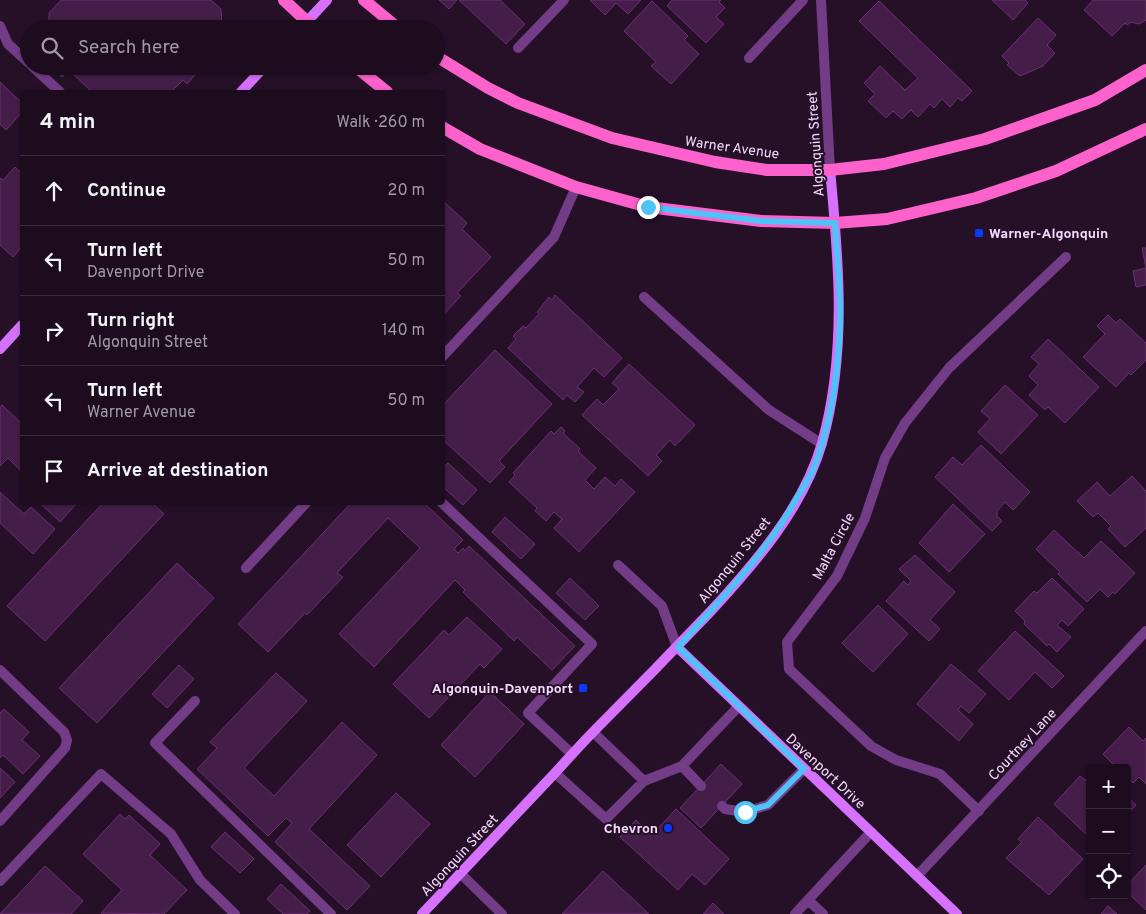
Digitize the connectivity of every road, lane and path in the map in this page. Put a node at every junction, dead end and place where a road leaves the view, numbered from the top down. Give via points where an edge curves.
1 (284, 0) edge
2 (327, 0) edge
3 (364, 0) edge
4 (564, 0) edge
5 (803, 0) edge
6 (821, 0) edge
7 (302, 20) edge
8 (312, 20) edge
9 (388, 20) edge
10 (0, 26) edge
11 (518, 48) dead end
12 (20, 55) edge
13 (749, 58) dead end
14 (445, 62) edge
15 (1146, 70) edge
16 (42, 75) edge
17 (257, 75) edge
18 (366, 75) edge
19 (58, 90) edge
20 (243, 90) edge
21 (385, 90) edge
22 (445, 129) edge
23 (1146, 129) edge
24 (830, 170) junction
25 (576, 187) junction
26 (835, 223) junction
27 (1066, 257) dead end
28 (644, 297) dead end
29 (20, 327) edge
30 (0, 349) edge
31 (445, 353) edge
32 (822, 444) junction
33 (304, 505) edge
34 (444, 505) edge
35 (618, 565) dead end
36 (246, 568) dead end
37 (1146, 631) edge
38 (678, 647) junction
39 (0, 670) edge
40 (195, 701) dead end
41 (739, 706) junction
42 (593, 732) junction
43 (572, 754) junction
44 (682, 766) junction
45 (804, 769) junction
46 (555, 773) junction
47 (644, 781) junction
48 (701, 786) dead end
49 (722, 806) dead end
50 (979, 810) junction
51 (0, 821) edge
52 (871, 832) junction
53 (460, 873) junction
54 (917, 876) junction
55 (0, 881) edge
56 (808, 900) junction
57 (235, 914) edge
58 (331, 914) edge
59 (422, 914) edge
60 (502, 914) edge
61 (795, 914) edge
62 (823, 914) edge
63 (957, 914) edge

1 - 7 main road
2 - 8 main road
3 - 9 main road
4 - 11 street
5 - 13 street
6 - 24 street, Algonquin Street
10 - 12 street via 8,44
14 - 24 main road, Warner Avenue via 518,103 612,138 715,162 767,170
15 - 24 main road, Warner Avenue via 1095,100 985,138 884,164
16 - 19 street
17 - 20 main road
18 - 21 main road
22 - 25 main road via 480,149
23 - 26 main road via 1056,170 976,198 887,219
24 - 26 main road, Algonquin Street
25 - 26 main road via 648,207 761,221
25 - 31 street via 554,237
26 - 32 main road, Algonquin Street via 840,324 833,397
27 - 50 street, Malta Circle via 949,368 905,423 885,458 865,518 836,576 787,642 789,669 871,746 896,760 940,774
28 - 32 street via 769,410
29 - 30 main road
32 - 38 main road, Algonquin Street via 812,471 772,538 736,584
33 - 36 street
34 - 43 street via 592,644 528,713
35 - 38 street via 662,606
37 - 50 street, Courtney Lane
38 - 41 main road, Davenport Drive
38 - 42 main road, Algonquin Street
39 - 51 street via 64,732 67,740 65,748
40 - 58 street via 155,743
41 - 44 street
41 - 45 main road, Davenport Drive
42 - 43 main road, Algonquin Street
42 - 47 street
43 - 46 main road, Algonquin Street
44 - 47 street
44 - 48 street
45 - 49 street via 768,805 745,812
45 - 52 main road, Davenport Drive
46 - 47 street via 606,819
46 - 53 main road, Algonquin Street
50 - 54 street, Courtney Lane
52 - 54 main road, Davenport Drive
52 - 56 street
53 - 59 main road, Algonquin Street
53 - 60 street
54 - 63 main road, Davenport Drive
55 - 57 street via 101,774 171,834 200,880
56 - 61 street
56 - 62 street

